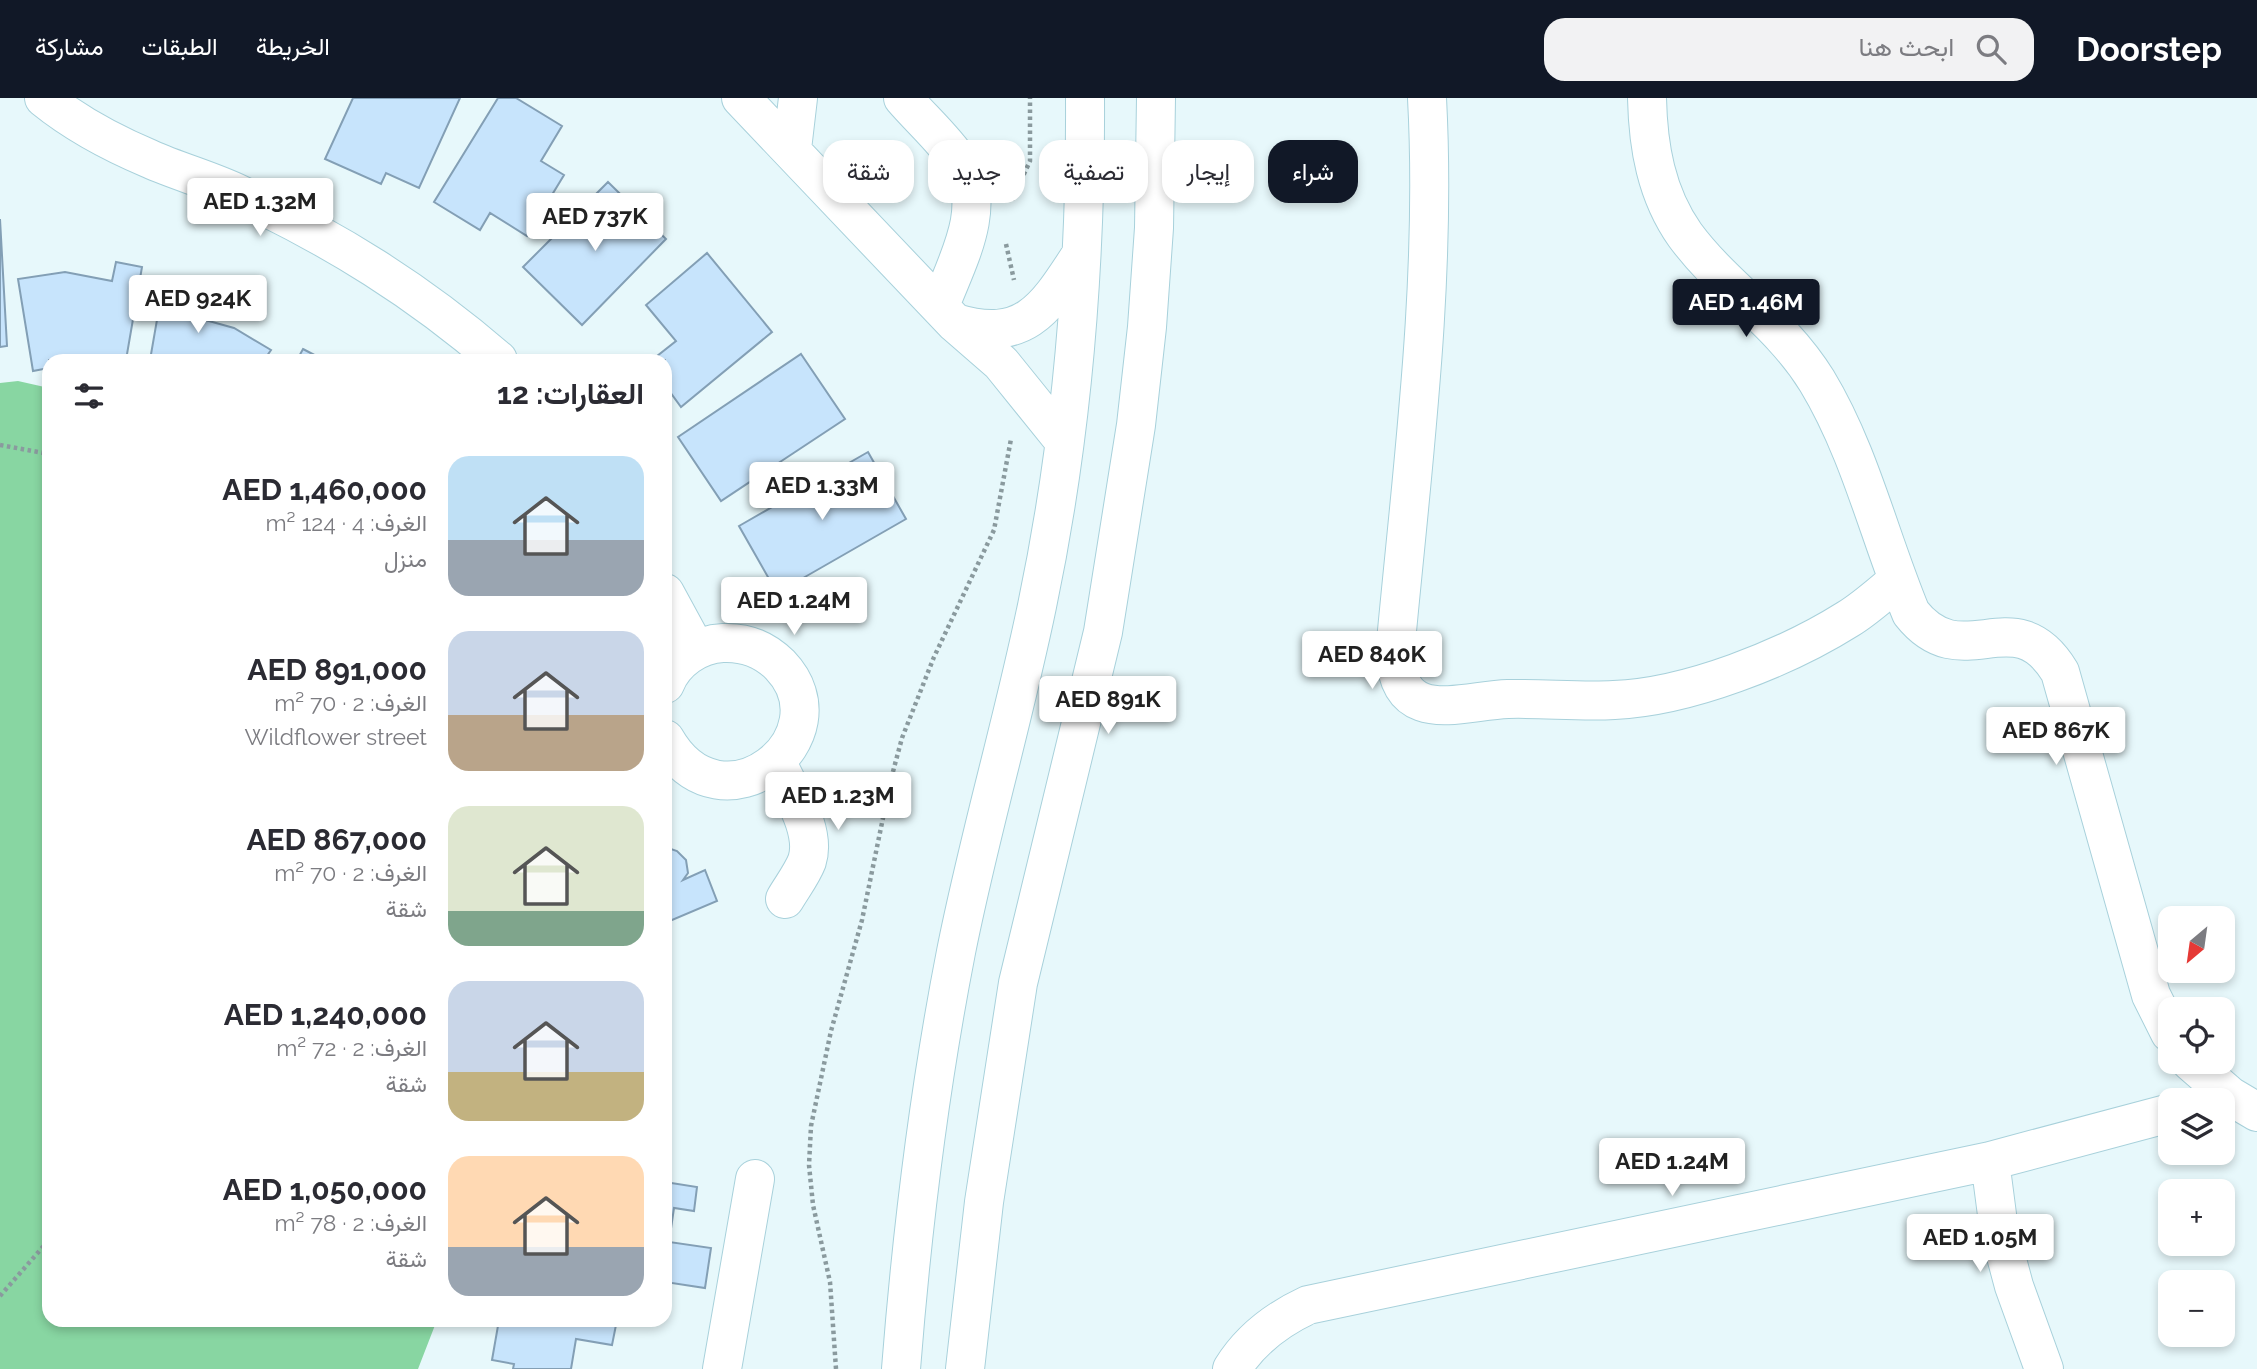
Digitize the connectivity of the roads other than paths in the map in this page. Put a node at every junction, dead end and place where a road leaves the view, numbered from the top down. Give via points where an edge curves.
1 (44, 98) edge
2 (741, 98) edge
3 (798, 98) edge
4 (903, 98) edge
5 (1085, 98) edge
6 (1156, 98) edge
7 (1427, 98) edge
8 (1647, 98) edge
9 (792, 149) junction
10 (1083, 252) junction
11 (947, 315) junction
12 (491, 354) edge
13 (1064, 441) junction
14 (1898, 580) junction
15 (672, 606) edge
16 (696, 650) junction
17 (672, 674) edge
18 (672, 748) edge
19 (777, 762) junction
20 (785, 899) dead end
21 (2158, 1009) edge
22 (2204, 1074) edge
23 (2218, 1088) edge
24 (2158, 1116) edge
25 (1990, 1161) junction
26 (755, 1179) dead end
27 (722, 1369) edge
28 (901, 1369) edge
29 (965, 1369) edge
30 (1232, 1369) edge
31 (2044, 1369) edge

1 - 12 street via 103,138 237,192 320,234 399,282
2 - 9 street
3 - 9 street
4 - 11 street via 960,163 971,195 969,228
5 - 10 street
6 - 29 street via 1153,240 1136,425 1103,632 1018,983 986,1188
7 - 14 street via 1427,300 1395,652 1398,676 1411,695 1439,707 1505,699 1615,700 1700,684 1801,645 1849,618
8 - 14 street via 1650,145 1667,204 1706,260 1766,316 1815,378 1838,419
9 - 11 street
10 - 11 street via 1051,302 1017,323 985,330
10 - 13 street
11 - 13 street via 1001,363
13 - 28 street via 1038,604 956,952 923,1149
14 - 21 street via 1911,613 1935,636 1961,642 2015,637 2042,649 2056,666
15 - 16 street
16 - 17 street
16 - 19 street via 714,643 754,646 785,670 799,708 790,746
18 - 19 street via 686,766 703,777 723,781 743,780
19 - 20 street via 805,825 809,848
22 - 23 street
24 - 25 street
25 - 30 street via 1308,1305 1264,1333
25 - 31 street via 1999,1230
26 - 27 street

